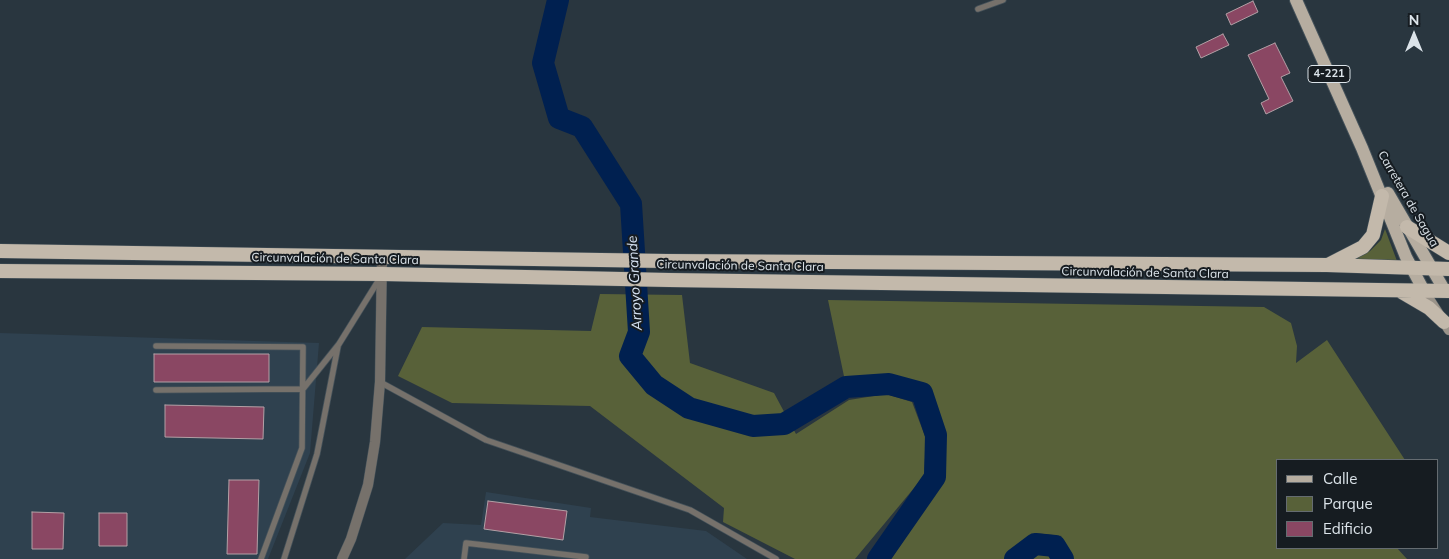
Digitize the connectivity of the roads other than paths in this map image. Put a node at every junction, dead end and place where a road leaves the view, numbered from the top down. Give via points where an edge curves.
1 (1003, 0) edge
2 (1296, 0) edge
3 (978, 9) dead end
4 (1362, 148) junction
5 (1382, 196) junction
6 (1407, 227) junction
7 (0, 251) edge
8 (1449, 253) edge
9 (382, 255) junction
10 (1327, 265) junction
11 (1412, 268) junction
12 (1432, 268) junction
13 (1449, 269) edge
14 (0, 271) edge
15 (382, 274) junction
16 (1399, 290) junction
17 (1424, 290) junction
18 (1448, 293) edge
19 (1446, 326) edge
20 (339, 344) junction
21 (156, 346) dead end
22 (380, 382) junction
23 (303, 389) junction
24 (156, 390) dead end
25 (586, 557) dead end
26 (261, 559) edge
27 (284, 559) edge
28 (342, 559) edge
29 (464, 559) edge
30 (775, 559) edge

1 - 3 lane
2 - 4 main road, Carretera de Sagua / 4-221
4 - 5 main road, Carretera de Sagua / 4-221
4 - 6 main road, Carretera de Sagua / 4-221
5 - 10 highway via 1373,235 1363,247
5 - 11 main road, Carretera de Sagua / 4-221
6 - 8 highway
6 - 12 main road, Carretera de Sagua / 4-221
7 - 9 highway, Circunvalación de Santa Clara
9 - 10 highway, Circunvalación de Santa Clara via 666,261
9 - 15 street
10 - 11 highway, Circunvalación de Santa Clara
11 - 12 highway, Circunvalación de Santa Clara
11 - 17 main road, Carretera de Sagua
12 - 13 highway, Circunvalación de Santa Clara
12 - 18 main road, Carretera de Sagua
14 - 15 highway, Circunvalación de Santa Clara
15 - 16 highway, Circunvalación de Santa Clara
15 - 20 lane
15 - 22 street
16 - 17 highway, Circunvalación de Santa Clara
16 - 19 highway via 1429,308
17 - 18 highway, Circunvalación de Santa Clara
17 - 19 main road
20 - 23 lane
20 - 27 lane via 317,454
21 - 23 lane via 303,347
22 - 28 street via 368,485
22 - 30 lane via 486,440 690,510
23 - 24 lane
23 - 26 lane via 302,448
25 - 29 lane via 466,543

